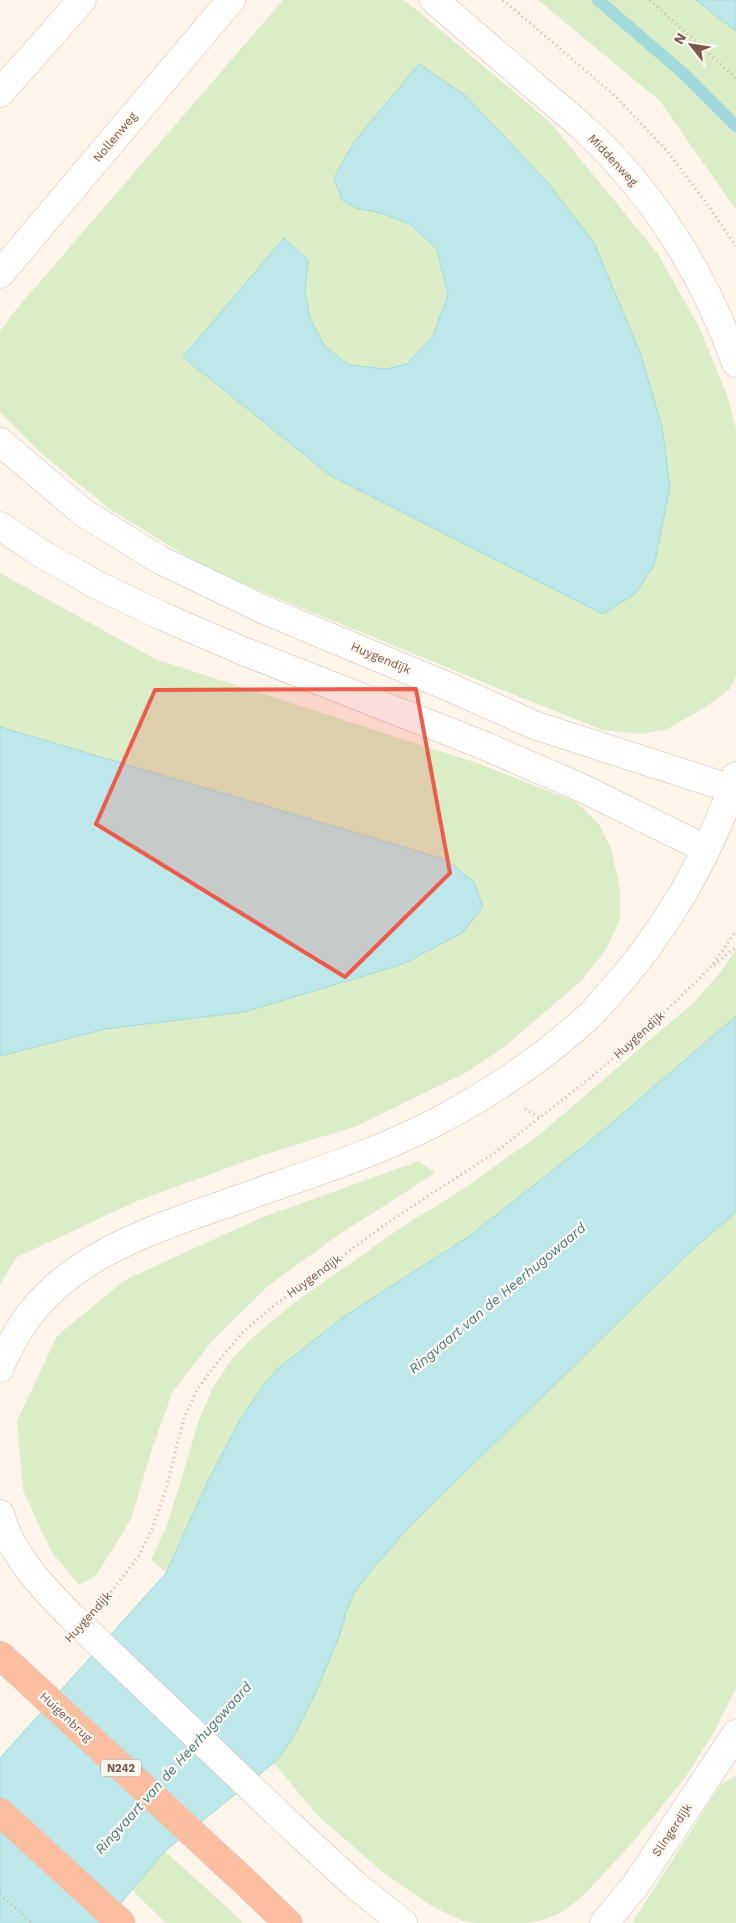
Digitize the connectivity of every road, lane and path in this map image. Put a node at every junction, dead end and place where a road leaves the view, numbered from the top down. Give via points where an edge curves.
1 (82, 0) edge
2 (231, 0) edge
3 (434, 0) edge
4 (503, 0) edge
5 (650, 0) edge
6 (736, 78) edge
7 (0, 93) edge
8 (736, 246) edge
9 (0, 274) edge
10 (736, 363) edge
11 (0, 442) edge
12 (0, 526) edge
13 (734, 782) edge
14 (706, 849) junction
15 (736, 931) edge
16 (736, 946) edge
17 (710, 968) junction
18 (0, 1368) edge
19 (0, 1514) edge
20 (99, 1606) dead end
21 (0, 1656) edge
22 (736, 1734) edge
23 (0, 1812) edge
24 (0, 1894) edge
25 (32, 1923) edge
26 (121, 1923) edge
27 (288, 1923) edge
28 (403, 1923) edge
29 (604, 1923) edge

1 - 7 street
2 - 9 street, Nollenweg
3 - 10 street, Middenweg via 585,130 625,171 685,254
4 - 8 path via 614,94 668,152
5 - 6 path
11 - 13 street, Huygendijk via 84,513 160,560 260,608 534,725
12 - 14 street via 94,584 162,616 478,743 582,788
13 - 14 street, Huygendijk
14 - 18 street, Huygendijk via 679,899 640,959 588,1017 525,1068 440,1121 385,1146 146,1232 110,1250 60,1282 38,1304 20,1329
15 - 17 path, Huygendijk
16 - 17 path
17 - 20 path, Huygendijk via 648,1028 533,1123 275,1304 243,1332 197,1390 184,1418 153,1527 138,1557
19 - 28 street, Huygendijk, bridge via 30,1572 75,1620 292,1827
21 - 27 highway, Huigenbrug / N242, bridge
22 - 29 street, Slingerdijk via 635,1886
23 - 26 highway
24 - 25 path

